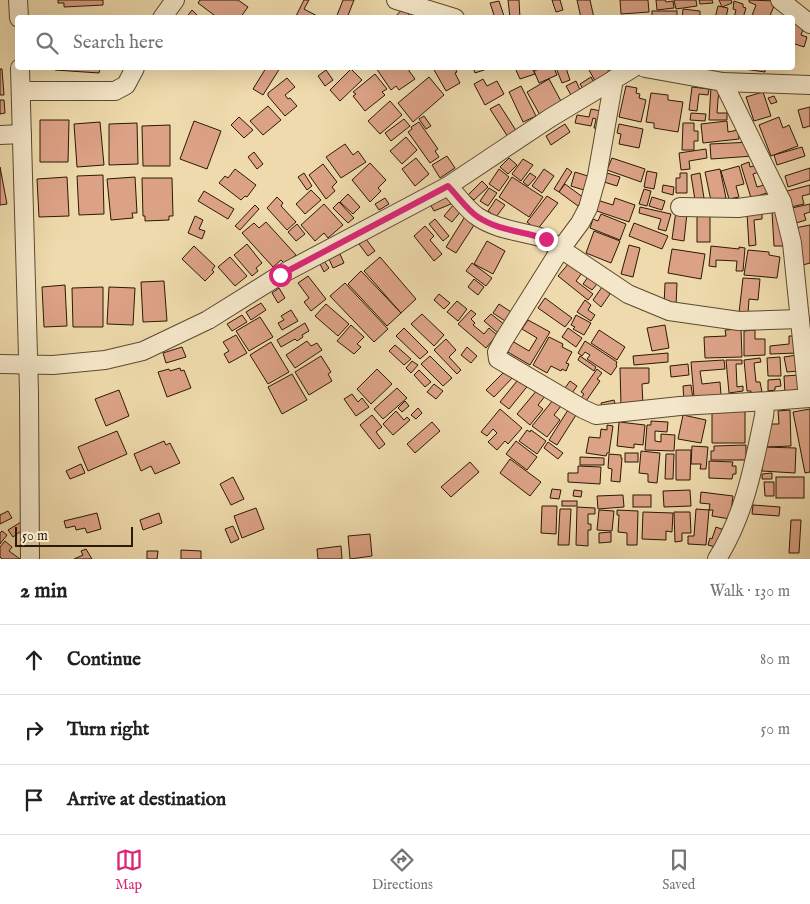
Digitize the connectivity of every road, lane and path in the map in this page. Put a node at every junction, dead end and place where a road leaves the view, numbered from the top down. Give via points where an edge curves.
1 (18, 0) edge
2 (175, 0) edge
3 (396, 0) edge
4 (780, 0) edge
5 (19, 15) edge
6 (164, 15) edge
7 (446, 15) edge
8 (810, 24) edge
9 (20, 70) edge
10 (134, 70) edge
11 (630, 70) edge
12 (656, 70) edge
13 (614, 79) junction
14 (723, 82) junction
15 (810, 85) edge
16 (21, 91) junction
17 (22, 134) junction
18 (0, 135) edge
19 (448, 186) junction
20 (782, 202) junction
21 (680, 207) dead end
22 (560, 250) junction
23 (800, 319) junction
24 (0, 364) edge
25 (27, 366) junction
26 (809, 398) edge
27 (770, 401) junction
28 (30, 559) edge
29 (716, 559) edge

1 - 5 street
2 - 6 street
3 - 7 street
4 - 8 street
9 - 16 street
10 - 16 street via 126,85 115,91
11 - 13 street
12 - 14 street
13 - 19 street
13 - 22 street via 597,176 588,208
14 - 15 street
14 - 20 street
16 - 17 street
17 - 18 street
17 - 25 street
19 - 22 street via 476,216 509,231 546,239
19 - 25 street via 280,275 208,320 143,351 105,360
20 - 21 street via 738,208
20 - 23 street via 792,243
22 - 23 street via 628,294 669,311 739,321
22 - 27 street via 497,352 498,359 596,415
23 - 26 street
24 - 25 street
25 - 28 street
26 - 27 street
27 - 29 street via 765,406 742,508

